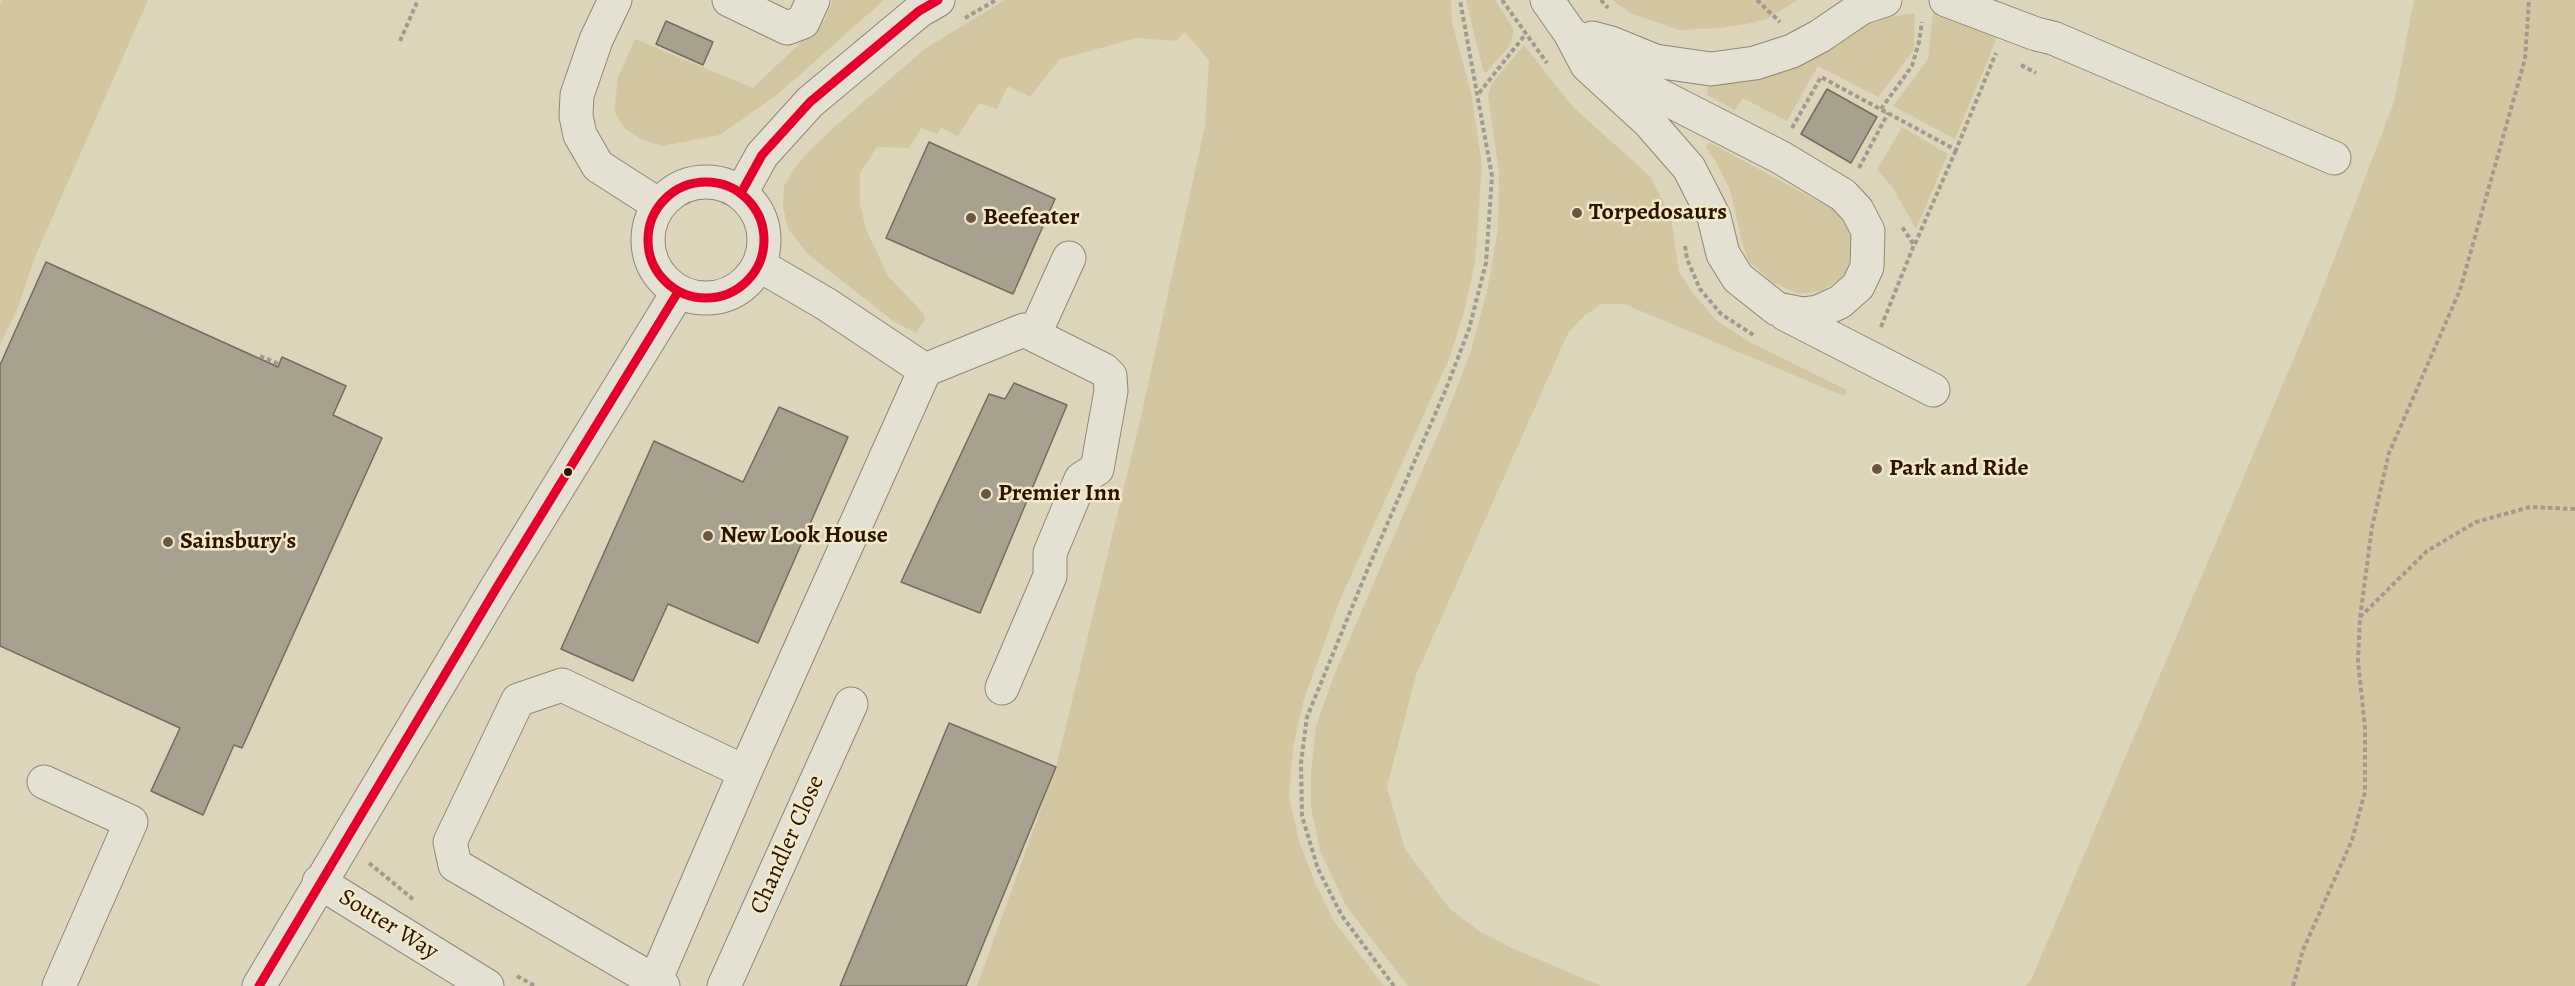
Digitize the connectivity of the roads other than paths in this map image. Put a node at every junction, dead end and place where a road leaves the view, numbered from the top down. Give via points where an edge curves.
1 (615, 0) edge
2 (729, 0) edge
3 (813, 0) edge
4 (938, 0) edge
5 (1547, 0) edge
6 (1885, 0) edge
7 (1935, 5) edge
8 (1570, 33) junction
9 (2334, 158) dead end
10 (741, 193) junction
11 (659, 205) junction
12 (1069, 258) dead end
13 (759, 265) junction
14 (678, 292) junction
15 (1777, 309) junction
16 (1035, 333) junction
17 (925, 370) junction
18 (1921, 383) dead end
19 (1002, 688) dead end
20 (851, 704) dead end
21 (745, 772) junction
22 (44, 782) dead end
23 (319, 882) junction
24 (659, 984) edge
25 (59, 986) edge
26 (259, 986) edge
27 (487, 986) edge
28 (724, 986) edge

1 - 11 street via 577,95 580,135 598,166
2 - 3 street via 786,28 803,22
4 - 10 street via 919,11 810,102 762,155
5 - 8 street
6 - 8 street via 1861,8 1792,51 1755,63 1711,69 1655,61 1611,43
7 - 9 street via 2053,38
8 - 15 street via 1587,65 1648,121 1689,168 1714,217 1723,255 1738,278
8 - 15 street via 1641,86 1780,157 1843,195 1857,210 1868,231 1869,248 1867,267 1858,286 1840,302 1818,312 1802,314
10 - 11 street via 720,183 703,181 671,193
10 - 13 street via 758,212 765,231
11 - 14 street via 650,221 650,257 658,273
12 - 16 street
13 - 14 street via 745,285 728,295 713,299
13 - 17 street
14 - 23 street
15 - 18 street
16 - 17 street via 1024,330
16 - 19 street via 1047,343 1104,370 1110,376 1111,391 1097,469 1081,479 1050,553 1050,576
17 - 21 street
20 - 28 street, Chandler Close
21 - 24 street
21 - 24 street via 562,686 518,700 450,843 455,865
22 - 25 street via 131,822
23 - 26 street
23 - 27 street, Souter Way

